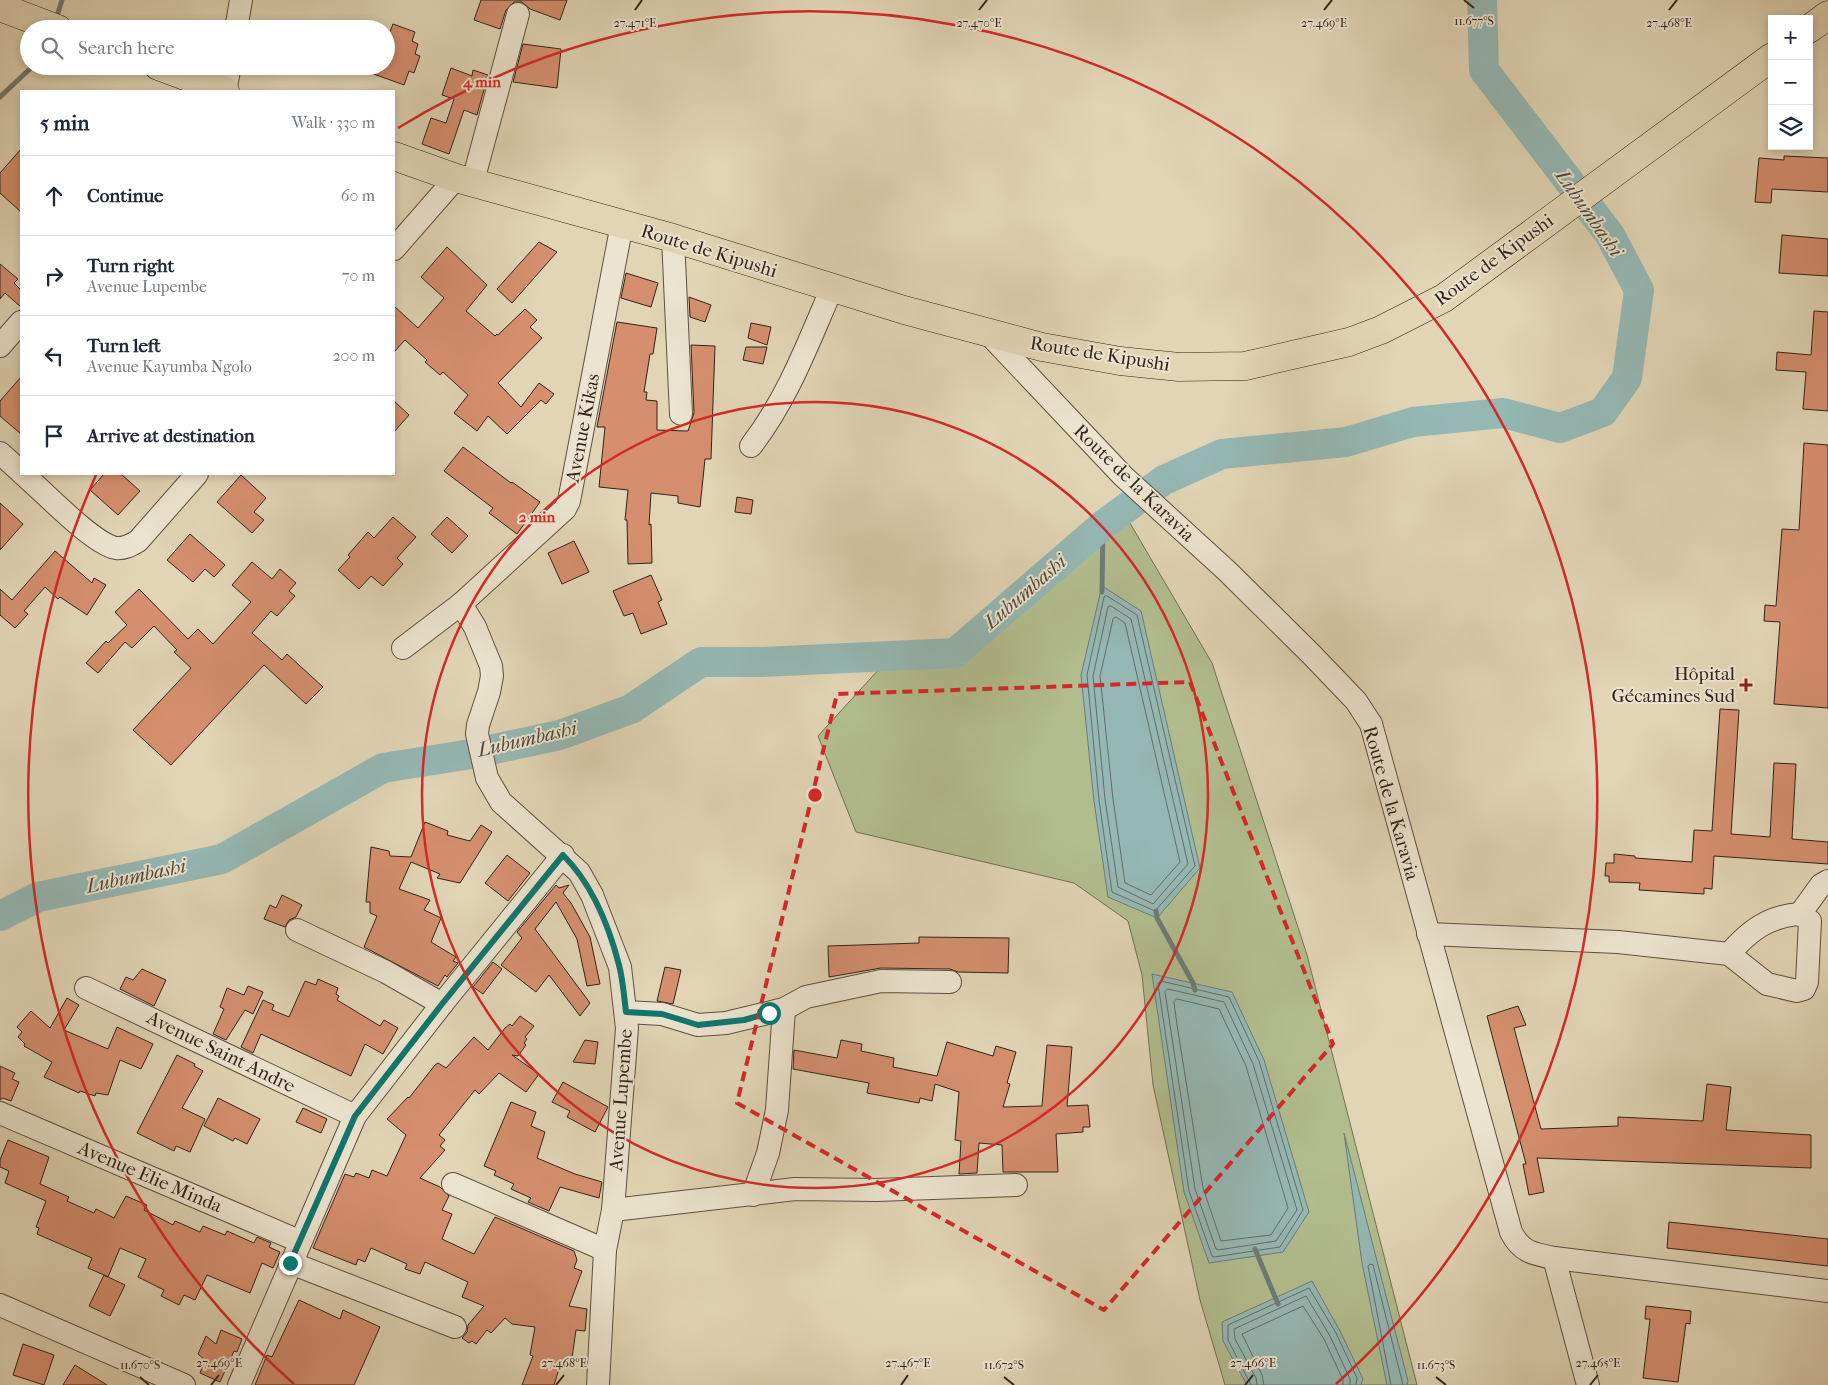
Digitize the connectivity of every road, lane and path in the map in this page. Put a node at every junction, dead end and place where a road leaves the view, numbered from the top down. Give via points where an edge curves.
1 (241, 0) edge
2 (0, 7) edge
3 (518, 14) dead end
4 (1828, 15) edge
5 (35, 20) edge
6 (238, 20) edge
7 (1813, 26) edge
8 (1768, 59) edge
9 (182, 75) edge
10 (228, 75) edge
11 (222, 90) edge
12 (225, 90) edge
13 (395, 156) edge
14 (464, 179) junction
15 (622, 224) junction
16 (672, 238) junction
17 (395, 248) edge
18 (832, 288) junction
19 (20, 323) edge
20 (986, 331) junction
21 (0, 346) edge
22 (681, 414) dead end
23 (751, 446) dead end
24 (0, 453) edge
25 (20, 471) edge
26 (24, 475) edge
27 (196, 475) edge
28 (461, 604) junction
29 (403, 648) dead end
30 (563, 855) junction
31 (1828, 881) edge
32 (1800, 914) junction
33 (298, 930) dead end
34 (1428, 934) junction
35 (1729, 954) junction
36 (950, 982) dead end
37 (86, 988) dead end
38 (442, 1004) junction
39 (784, 1009) junction
40 (626, 1012) junction
41 (0, 1113) edge
42 (355, 1116) junction
43 (453, 1184) dead end
44 (1016, 1186) dead end
45 (753, 1195) junction
46 (613, 1210) junction
47 (299, 1242) junction
48 (605, 1250) junction
49 (1554, 1258) junction
50 (290, 1263) junction
51 (1828, 1290) edge
52 (0, 1306) edge
53 (455, 1327) dead end
54 (184, 1385) edge
55 (239, 1385) edge
56 (598, 1385) edge
57 (1588, 1385) edge

1 - 6 street
2 - 5 highway
3 - 14 street
4 - 7 highway
8 - 20 highway, Route de Kipushi via 1472,279 1418,313 1349,342 1245,366 1179,367 1120,361 1042,347
9 - 11 highway
10 - 12 street
13 - 14 highway, Route de Kipushi
14 - 15 highway, Route de Kipushi
14 - 17 street
15 - 16 highway, Route de Kipushi
15 - 28 street, Avenue Kikas via 569,501 557,518
16 - 18 highway, Route de Kipushi
16 - 22 street
18 - 20 highway, Route de Kipushi
18 - 23 street via 784,398
19 - 21 street
20 - 34 street, Route de la Karavia via 1123,476 1311,654 1356,701 1371,724
24 - 25 street
26 - 27 street via 95,538 117,548 131,546 138,541
28 - 29 street, Avenue Kikas
28 - 30 street, Avenue Lupembe via 475,627 491,666 491,684 478,725 484,769 500,802
30 - 38 street
30 - 40 street, Avenue Lupembe via 579,872 592,895 612,942 620,967
31 - 32 street via 1821,885
32 - 35 street via 1781,916 1754,928
32 - 35 street via 1808,918 1811,925 1807,982 1801,990 1767,984
33 - 38 street via 386,972
34 - 35 street via 1618,942
34 - 49 street, Route de la Karavia via 1511,1232 1518,1245 1530,1254
36 - 39 street via 881,981 806,997
37 - 42 street, Avenue Saint Andre
38 - 42 street
39 - 40 street via 744,1020 698,1025 662,1014
39 - 45 street via 777,1110 768,1153
40 - 46 street, Avenue Lupembe
41 - 47 street, Avenue Elie Minda
42 - 47 street
43 - 48 street
44 - 45 street via 794,1189
45 - 46 street
46 - 48 street, Avenue Lupembe
47 - 50 street
48 - 56 street, Avenue Lupembe
49 - 51 street, Route de la Karavia
49 - 57 street
50 - 53 street
50 - 55 street
52 - 54 street

